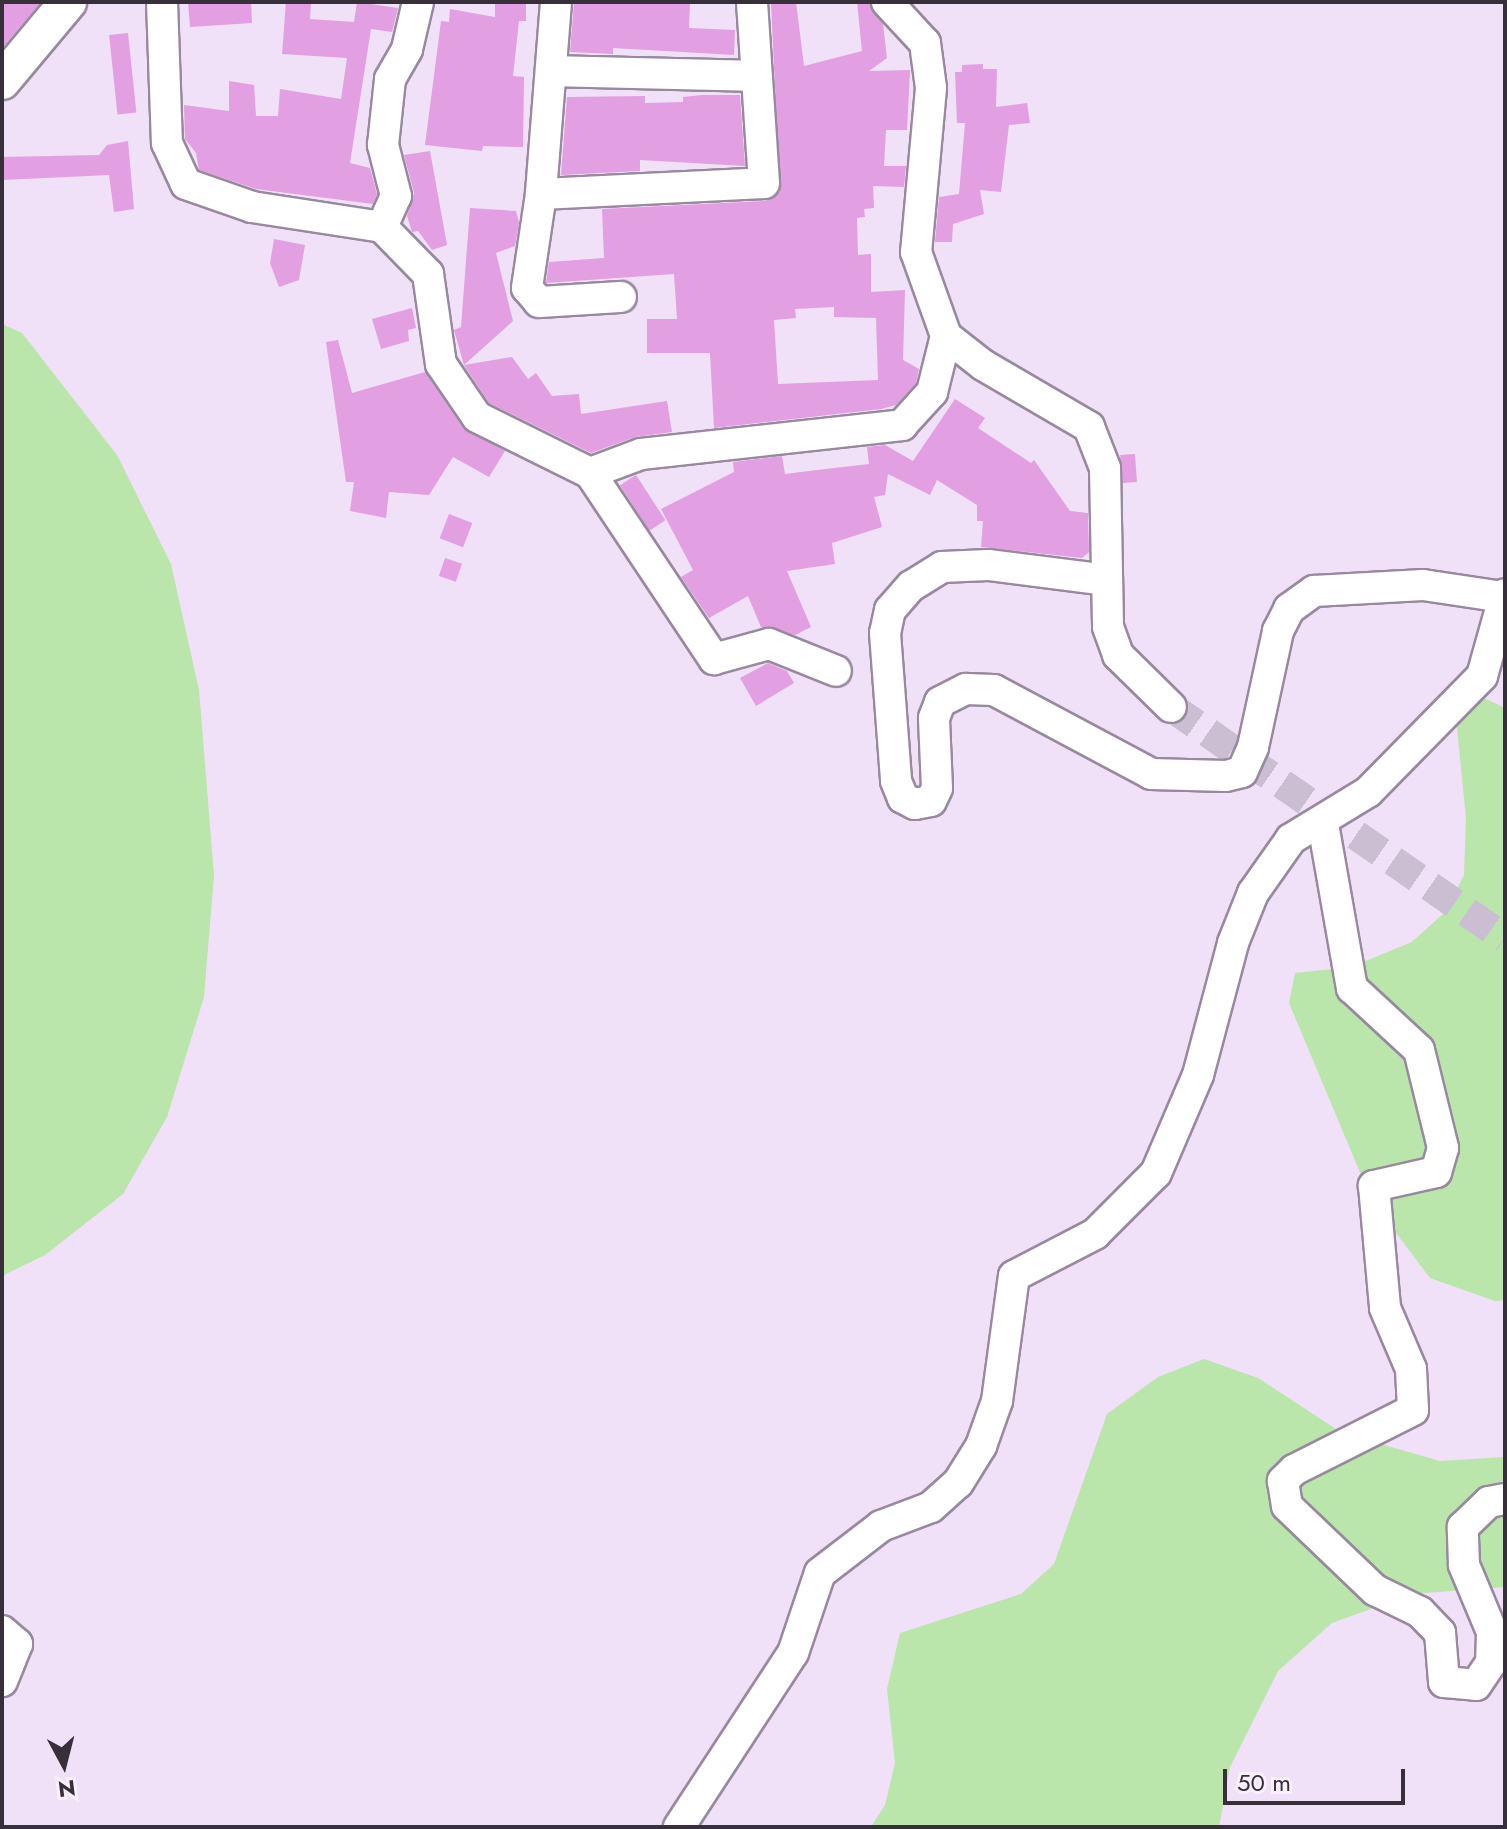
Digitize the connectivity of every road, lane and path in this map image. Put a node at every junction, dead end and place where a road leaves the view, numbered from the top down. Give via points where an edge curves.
1 (68, 2) edge
2 (162, 2) edge
3 (418, 2) edge
4 (556, 2) edge
5 (752, 2) edge
6 (887, 2) edge
7 (553, 71) junction
8 (755, 76) junction
9 (2, 81) edge
10 (541, 194) junction
11 (382, 227) junction
12 (621, 297) dead end
13 (946, 336) junction
14 (590, 473) junction
15 (1107, 580) junction
16 (1504, 596) edge
17 (836, 671) dead end
18 (1171, 707) tunnel mouth
19 (1323, 824) junction
20 (1505, 1499) edge
21 (2, 1631) edge
22 (2, 1681) edge
23 (679, 1827) edge

1 - 9 street
2 - 11 street via 167,143 186,184 252,207
3 - 11 street via 407,49 390,79 383,145 396,196
4 - 7 street
5 - 8 street
6 - 13 street via 925,43 931,88 916,252
7 - 8 street
7 - 10 street
8 - 10 street via 764,183
10 - 12 street via 527,288 539,302
11 - 14 street via 428,274 441,364 477,417
13 - 14 street via 932,392 902,425 641,454
13 - 15 street via 983,365 1089,427 1105,468
14 - 17 street via 714,659 769,644
15 - 16 street via 988,565 942,567 911,586 890,610 885,633 896,781 903,798 915,804 931,801 937,788 934,718 940,702 966,689 994,690 1151,774 1242,772 1253,747 1283,620 1314,591 1423,585
15 - 18 street via 1108,627 1118,655
16 - 19 street via 1482,676 1368,792
19 - 20 street via 1352,988 1419,1050 1443,1148 1436,1172 1374,1186 1385,1308 1411,1369 1413,1410 1294,1470 1283,1481 1287,1506 1375,1590 1420,1612 1440,1633 1444,1682 1476,1685 1491,1663 1492,1632 1464,1565 1463,1527 1489,1502
19 - 23 street via 1291,839 1253,893 1233,943 1198,1075 1156,1173 1095,1234 1014,1276 997,1401 981,1446 958,1483 931,1507 881,1526 820,1573 793,1653
21 - 22 street via 17,1644

